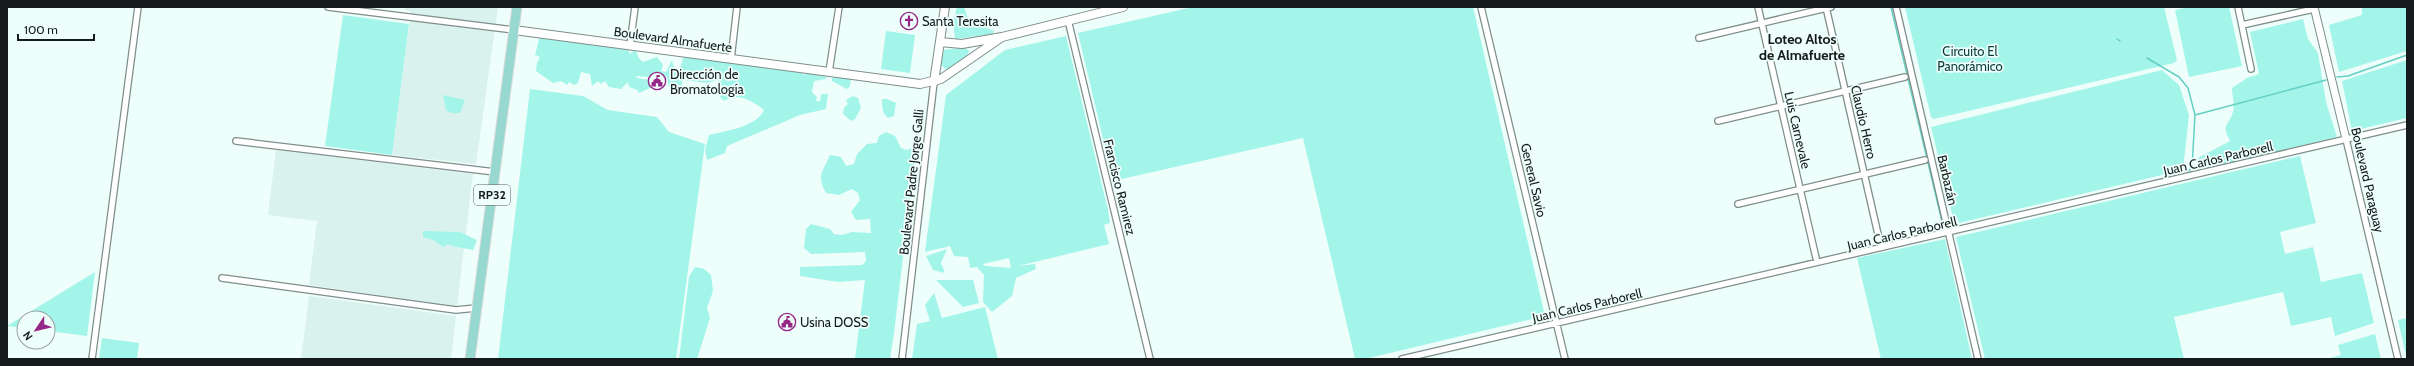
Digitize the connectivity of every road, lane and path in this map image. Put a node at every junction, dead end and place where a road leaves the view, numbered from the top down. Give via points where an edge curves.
1 (138, 7) edge
2 (328, 7) edge
3 (517, 7) edge
4 (636, 7) edge
5 (737, 7) edge
6 (839, 7) edge
7 (945, 7) edge
8 (1123, 7) edge
9 (1481, 7) edge
10 (1758, 7) edge
11 (1828, 7) edge
12 (1896, 7) edge
13 (2238, 7) edge
14 (2314, 8) edge
15 (1068, 20) junction
16 (1762, 23) junction
17 (2242, 25) junction
18 (514, 30) junction
19 (1002, 37) junction
20 (1698, 38) dead end
21 (940, 42) junction
22 (630, 45) junction
23 (731, 59) junction
24 (2251, 69) dead end
25 (830, 72) junction
26 (1905, 77) dead end
27 (934, 82) junction
28 (1846, 91) junction
29 (1781, 106) junction
30 (1718, 121) dead end
31 (2407, 125) edge
32 (2346, 139) junction
33 (236, 141) dead end
34 (1925, 160) dead end
35 (495, 172) junction
36 (1864, 174) junction
37 (1800, 189) junction
38 (1738, 204) dead end
39 (1949, 233) junction
40 (1880, 243) dead end
41 (1816, 258) dead end
42 (222, 278) dead end
43 (476, 308) junction
44 (1556, 323) junction
45 (92, 359) edge
46 (470, 359) edge
47 (902, 359) edge
48 (1150, 359) edge
49 (1402, 359) edge
50 (1565, 359) edge
51 (1978, 359) edge
52 (2398, 359) edge

1 - 45 street
2 - 18 street, Boulevard Almafuerte
3 - 18 main road, RP32
4 - 22 street
5 - 23 street
6 - 25 street
7 - 21 main road, Boulevard Padre Jorge Galli
8 - 15 main road, Boulevard Almafuerte
9 - 44 street, General Savio
10 - 16 street, Luis Carnevale
11 - 16 street
11 - 28 street, Claudio Herro
12 - 39 street, Barbazán
13 - 17 street
14 - 17 street
14 - 32 street, Boulevard Paraguay
15 - 19 main road, Boulevard Almafuerte
15 - 48 street, Francisco Ramirez
16 - 20 street
16 - 29 street, Luis Carnevale
17 - 24 street
18 - 22 main road, Boulevard Almafuerte
18 - 35 main road, RP32
19 - 21 main road, Boulevard Almafuerte via 962,44
19 - 27 main road, Boulevard Almafuerte via 946,77
21 - 27 main road, Boulevard Padre Jorge Galli
22 - 23 main road, Boulevard Almafuerte
23 - 25 main road, Boulevard Almafuerte
25 - 27 main road, Boulevard Almafuerte via 920,84
26 - 28 street
27 - 47 street, Boulevard Padre Jorge Galli
28 - 29 street
28 - 36 street, Claudio Herro
29 - 30 street
29 - 37 street, Luis Carnevale
31 - 32 street, Juan Carlos Parborell
32 - 39 street, Juan Carlos Parborell
32 - 52 street, Boulevard Paraguay
33 - 35 street
34 - 36 street
35 - 43 main road, RP32
36 - 37 street
36 - 40 street, Claudio Herro
37 - 38 street
37 - 41 street, Luis Carnevale
39 - 44 street, Juan Carlos Parborell
39 - 51 street, Barbazán
42 - 43 street via 456,310
43 - 46 main road, RP32
44 - 49 street, Juan Carlos Parborell
44 - 50 street, General Savio

